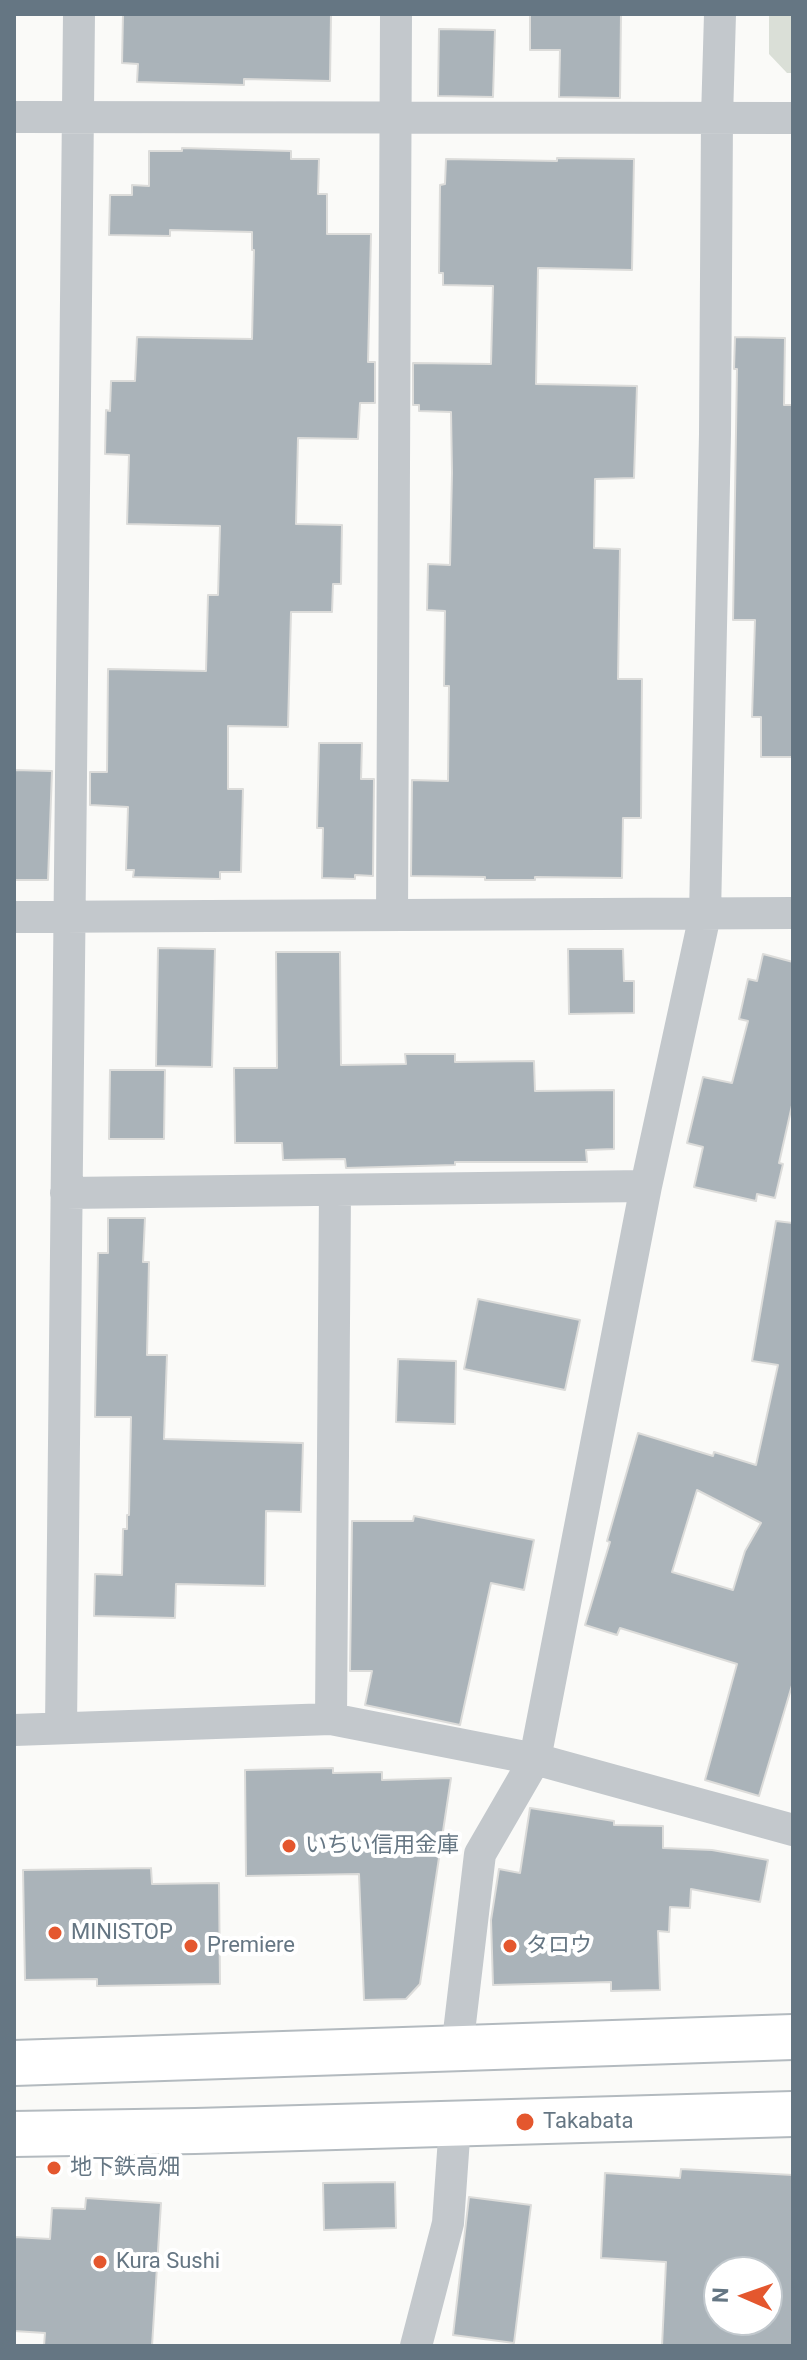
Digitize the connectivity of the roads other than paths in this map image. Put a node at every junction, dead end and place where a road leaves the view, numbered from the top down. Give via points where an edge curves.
1 (79, 14) edge
2 (396, 14) edge
3 (720, 14) edge
4 (14, 117) edge
5 (78, 117) junction
6 (395, 118) junction
7 (717, 118) junction
8 (793, 118) edge
9 (793, 913) edge
10 (68, 915) junction
11 (392, 915) junction
12 (705, 915) junction
13 (14, 917) edge
14 (646, 1186) junction
15 (335, 1190) junction
16 (66, 1193) junction
17 (331, 1719) junction
18 (61, 1728) junction
19 (14, 1730) edge
20 (535, 1759) junction
21 (793, 1830) edge
22 (793, 2037) edge
23 (457, 2049) junction
24 (14, 2063) edge
25 (793, 2114) edge
26 (455, 2124) junction
27 (14, 2134) edge
28 (416, 2346) edge

1 - 5 street
2 - 6 street
3 - 7 street
4 - 5 street
5 - 6 street
5 - 10 street
6 - 7 street
6 - 11 street
7 - 8 street
7 - 12 street
9 - 12 street
10 - 11 street
10 - 13 street
10 - 16 street
11 - 12 street
12 - 14 street
14 - 15 street
14 - 20 street
15 - 16 street
15 - 17 street
16 - 18 street
17 - 18 street
17 - 20 street
18 - 19 street
20 - 21 street
20 - 23 street via 480,1854
22 - 23 street
23 - 24 street
25 - 26 street
26 - 27 street
26 - 28 street via 448,2223

